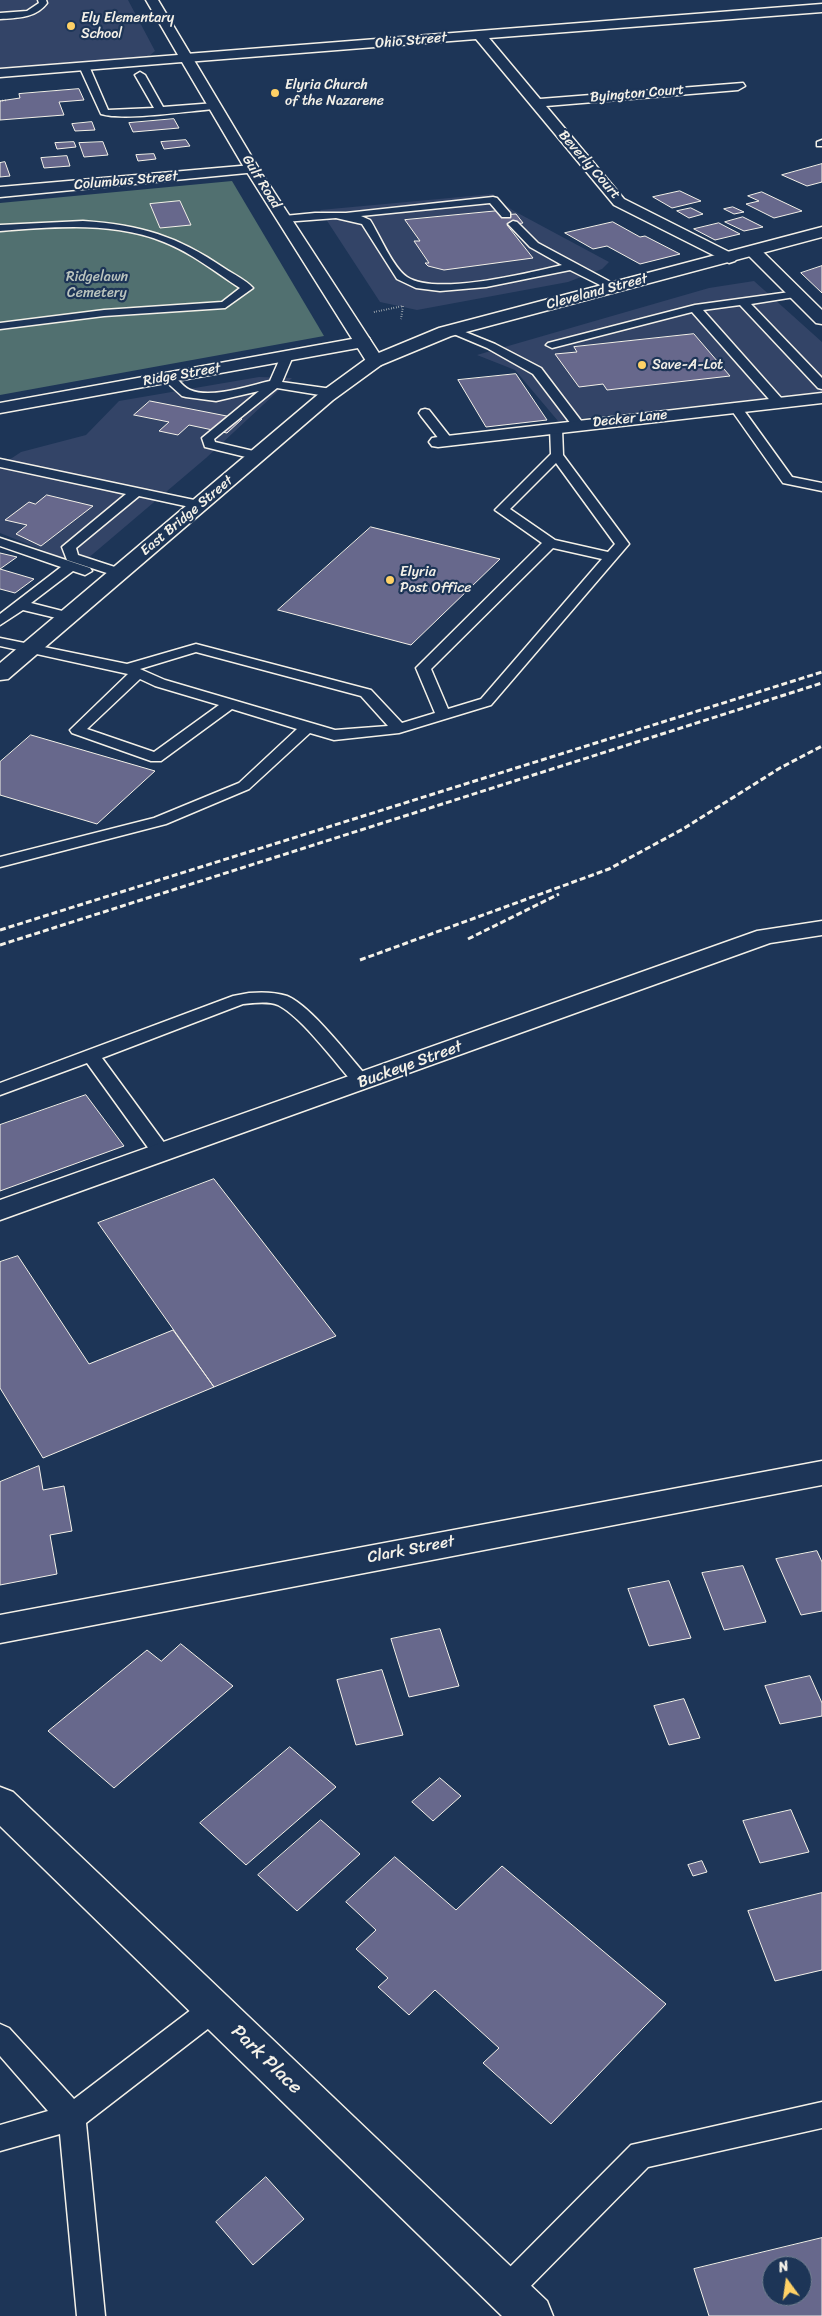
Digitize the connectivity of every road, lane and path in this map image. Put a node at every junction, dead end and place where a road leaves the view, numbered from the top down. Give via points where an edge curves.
1 (42, 0) edge
2 (152, 0) edge
3 (822, 8) edge
4 (0, 16) edge
5 (479, 35) junction
6 (186, 58) junction
7 (84, 66) junction
8 (0, 73) edge
9 (140, 75) dead end
10 (738, 86) dead end
11 (7, 100) dead end
12 (0, 101) edge
13 (536, 103) junction
14 (215, 106) junction
15 (160, 111) junction
16 (252, 170) junction
17 (0, 192) edge
18 (341, 214) junction
19 (506, 215) dead end
20 (284, 219) junction
21 (513, 224) dead end
22 (0, 228) edge
23 (822, 232) edge
24 (534, 245) joint
25 (753, 251) junction
26 (729, 258) junction
27 (571, 266) junction
28 (614, 288) junction
29 (797, 294) junction
30 (742, 301) junction
31 (695, 308) junction
32 (371, 313) dead end
33 (401, 319) dead end
34 (822, 319) edge
35 (0, 326) edge
36 (453, 330) junction
37 (363, 342) junction
38 (552, 345) dead end
39 (287, 356) junction
40 (375, 361) junction
41 (168, 378) junction
42 (275, 384) junction
43 (822, 385) edge
44 (332, 393) junction
45 (822, 398) edge
46 (779, 403) junction
47 (0, 408) edge
48 (736, 408) junction
49 (426, 413) dead end
50 (578, 425) junction
51 (556, 428) junction
52 (443, 442) joint
53 (557, 455) junction
54 (258, 456) junction
55 (0, 463) edge
56 (822, 487) edge
57 (136, 492) junction
58 (200, 505) junction
59 (0, 542) edge
60 (550, 543) junction
61 (611, 558) junction
62 (72, 566) junction
63 (116, 576) junction
64 (21, 605) junction
65 (69, 617) junction
66 (0, 621) edge
67 (0, 642) edge
68 (31, 648) junction
69 (133, 671) junction
70 (0, 674) edge
71 (230, 704) junction
72 (443, 716) junction
73 (307, 727) junction
74 (399, 729) junction
75 (0, 862) edge
76 (822, 928) edge
77 (90, 1056) junction
78 (362, 1082) junction
79 (0, 1089) edge
80 (161, 1152) junction
81 (0, 1210) edge
82 (822, 1472) edge
83 (0, 1629) edge
84 (0, 1804) edge
85 (213, 2009) junction
86 (0, 2036) edge
87 (822, 2115) edge
88 (72, 2117) junction
89 (0, 2138) edge
90 (519, 2304) edge
91 (91, 2316) edge

1 - 4 lane via 37,10
2 - 6 street, Gulf Road
3 - 5 street, Ohio Street
5 - 6 street, Ohio Street
5 - 13 street, Beverly Court
6 - 7 street, Ohio Street
6 - 14 street, Gulf Road
7 - 8 street, Ohio Street
7 - 15 lane via 104,112
9 - 15 lane
10 - 13 street, Byington Court
11 - 12 path
13 - 26 street, Beverly Court via 619,202
14 - 15 lane
14 - 16 street, Gulf Road
16 - 17 street, Columbus Street
16 - 20 street, Gulf Road
18 - 19 lane via 493,200
18 - 20 lane
18 - 27 lane via 366,222 402,279 425,287 468,286
20 - 37 street, Gulf Road
21 - 24 lane
22 - 35 lane via 61,222 120,227 167,240 247,288 225,305 104,313
23 - 25 street, Cleveland Street
24 - 27 lane
25 - 26 street, Cleveland Street
25 - 29 street
26 - 28 street, Cleveland Street
27 - 28 lane
28 - 36 street, Cleveland Street
29 - 30 lane
29 - 34 street
30 - 31 lane
30 - 43 lane
31 - 38 lane
31 - 46 lane
32 - 33 path via 402,306
36 - 40 street, Cleveland Street
36 - 50 lane via 537,371
37 - 39 street, Ridge Street
37 - 40 street, Gulf Road
39 - 41 street, Ridge Street
39 - 42 lane
40 - 44 street, East Bridge Street
41 - 42 lane via 186,393 216,397
41 - 47 street, Ridge Street
42 - 44 lane
42 - 54 lane via 208,438 210,444
44 - 54 street, East Bridge Street
45 - 46 street, Decker Lane
46 - 48 street, Decker Lane
48 - 50 street, Decker Lane
48 - 56 lane via 788,480
49 - 52 lane
50 - 51 street, Decker Lane
51 - 52 street, Decker Lane
51 - 53 lane
53 - 60 lane via 502,510
53 - 61 lane via 622,544
54 - 58 street, East Bridge Street
55 - 57 lane
57 - 58 lane
57 - 63 lane via 69,547 72,557
58 - 63 street, East Bridge Street
59 - 62 lane
60 - 61 lane
60 - 72 lane via 423,668
61 - 72 lane via 486,702
62 - 63 lane
62 - 64 lane
63 - 65 street, East Bridge Street
64 - 65 lane
64 - 66 lane
65 - 68 street, East Bridge Street
67 - 68 lane
68 - 69 lane
68 - 70 street, East Bridge Street
69 - 71 lane via 160,683
69 - 71 lane via 77,730 156,758
69 - 74 lane via 196,648 366,693
71 - 73 lane
72 - 74 lane
73 - 74 lane via 334,735
73 - 75 lane via 244,786 160,821
76 - 78 street, Buckeye Street via 766,936
77 - 78 lane via 248,997 282,1000
77 - 79 lane
77 - 80 lane
78 - 80 street, Buckeye Street
80 - 81 street, Buckeye Street
82 - 83 street, Clark Street via 33,1620
84 - 85 street, Park Place
85 - 88 lane
85 - 90 street, Park Place
86 - 88 lane
87 - 90 lane via 641,2154
88 - 89 lane
88 - 91 lane

